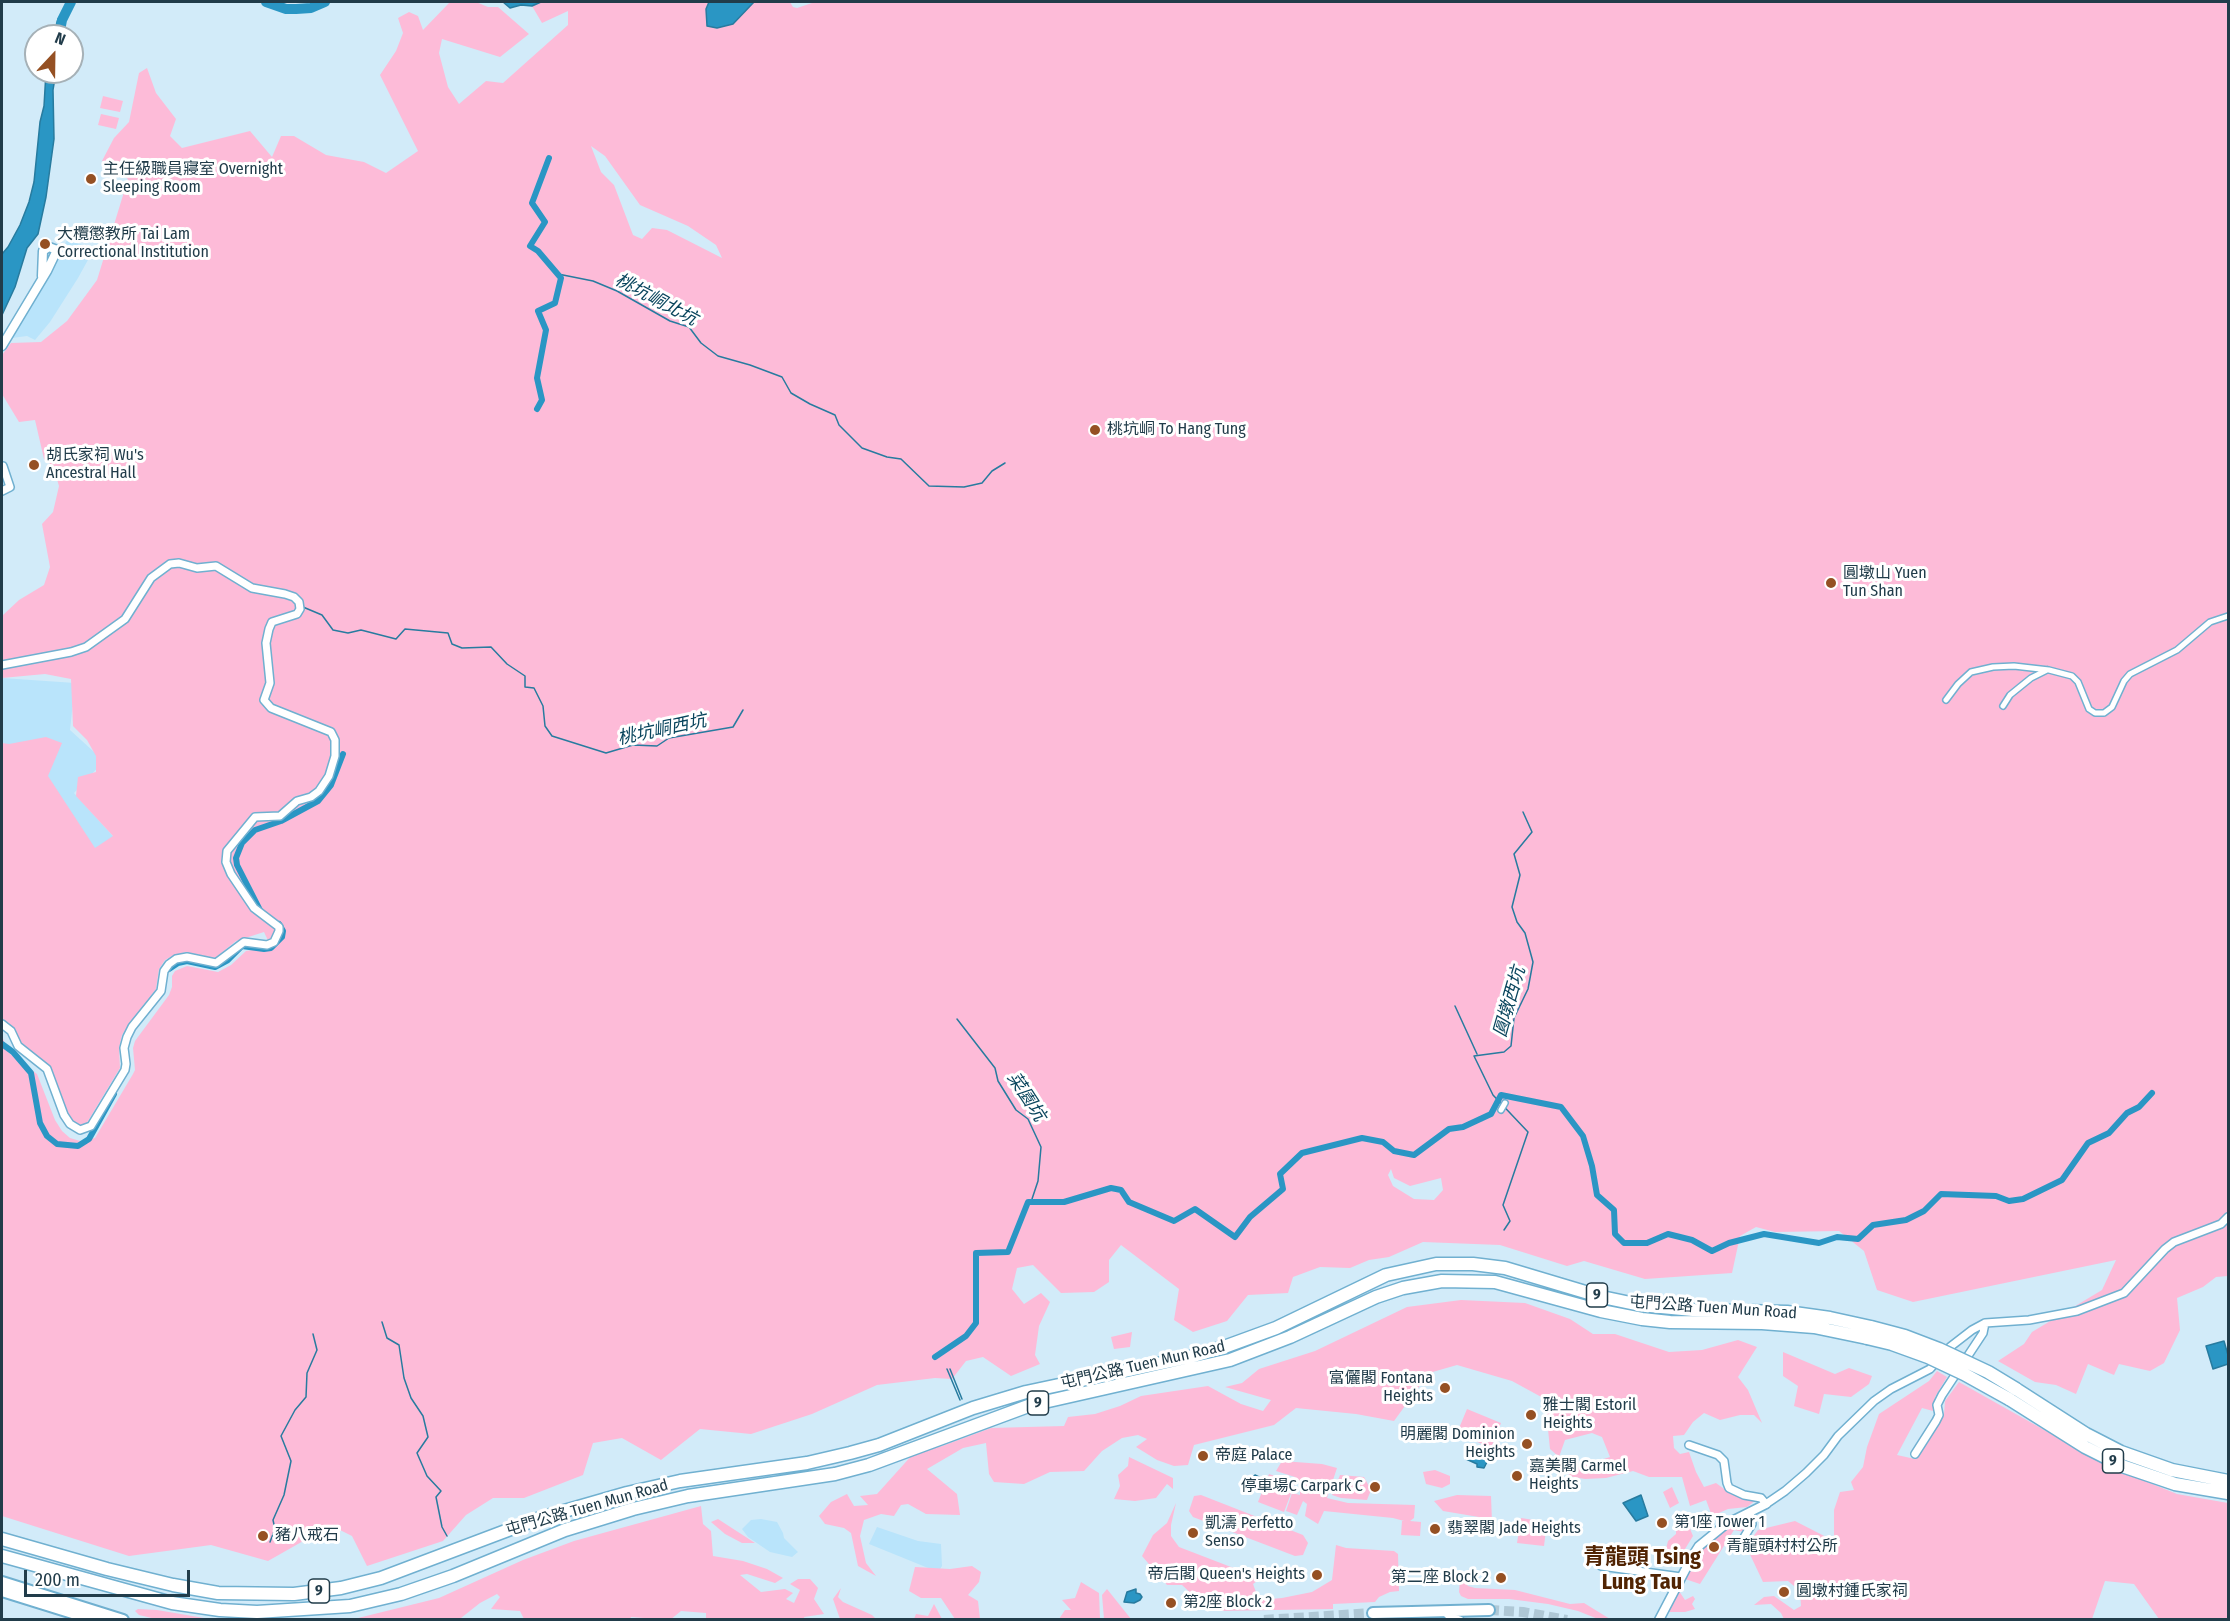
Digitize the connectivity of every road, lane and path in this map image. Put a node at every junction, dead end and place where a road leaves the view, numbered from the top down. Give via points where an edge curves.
1 (57, 250) dead end
2 (2, 346) edge
3 (3, 466) dead end
4 (2, 491) edge
5 (2229, 616) edge
6 (2, 665) edge
7 (2049, 670) junction
8 (1946, 700) dead end
9 (2003, 706) dead end
10 (2, 1024) edge
11 (1505, 1103) dead end
12 (1501, 1110) dead end
13 (2229, 1217) edge
14 (1984, 1323) junction
15 (1869, 1332) junction
16 (2013, 1394) junction
17 (1689, 1445) dead end
18 (1915, 1454) dead end
19 (2229, 1480) edge
20 (2229, 1493) edge
21 (1766, 1504) junction
22 (1750, 1512) junction
23 (2, 1539) edge
24 (1743, 1539) dead end
25 (2, 1556) edge
26 (1601, 1566) dead end
27 (1681, 1577) junction
28 (2, 1582) edge
29 (2, 1591) edge
30 (1489, 1610) tunnel mouth
31 (1445, 1612) junction
32 (1373, 1613) tunnel mouth
33 (95, 1620) edge
34 (123, 1620) edge
35 (1460, 1620) edge
36 (1659, 1620) edge

1 - 2 street via 49,247 43,251 42,276
3 - 4 street via 10,484 9,489
5 - 7 street via 2210,622 2177,650 2130,674 2114,705 2104,713 2089,709 2073,677
6 - 10 street via 89,645 125,619 151,578 170,564 216,566 252,588 285,594 299,602 297,614 272,622 269,629 266,643 271,677 264,700 270,708 331,732 335,756 330,776 320,790 297,801 280,816 255,817 227,851 231,874 254,908 279,927 274,942 244,942 216,963 187,957 169,964 164,970 161,991 127,1037 126,1068 91,1125 80,1130 70,1124 46,1069 18,1046 11,1031
7 - 8 street via 2002,666 1971,672
7 - 9 street via 2031,678
11 - 12 street
13 - 14 street via 2222,1224 2170,1245 2124,1293 2107,1301 2029,1320
14 - 18 street via 1983,1334 1942,1395 1937,1404 1939,1415
14 - 21 street via 1958,1341 1930,1369 1874,1401 1806,1473
15 - 16 highway, 屯門公路 Tuen Mun Road / 9, bridge via 1905,1336 1939,1349 1988,1372
15 - 23 highway, 屯門公路 Tuen Mun Road / 9 via 1830,1318 1787,1312 1640,1305 1505,1268 1436,1264 1386,1275 1224,1347 1015,1395 850,1454 627,1493 540,1518 381,1578 341,1588 294,1594 218,1593 107,1569
15 - 25 highway, 屯門公路 Tuen Mun Road / 9 via 1642,1319 1495,1282 1442,1281 1389,1292 1230,1360 1031,1405 835,1474 688,1496 633,1509 565,1530 412,1591 350,1606 257,1612 220,1610 172,1603
16 - 19 highway, 屯門公路 Tuen Mun Road / 9 via 2121,1452 2172,1470
16 - 20 highway, 屯門公路 Tuen Mun Road / 9 via 2085,1447 2125,1467 2175,1484
17 - 21 street via 1718,1455 1724,1461 1730,1488 1761,1498
21 - 22 street
22 - 24 street via 1752,1524
22 - 27 street via 1707,1538
26 - 27 street
27 - 36 street
28 - 34 main road
29 - 33 main road
30 - 31 main road
31 - 32 main road
31 - 35 street

